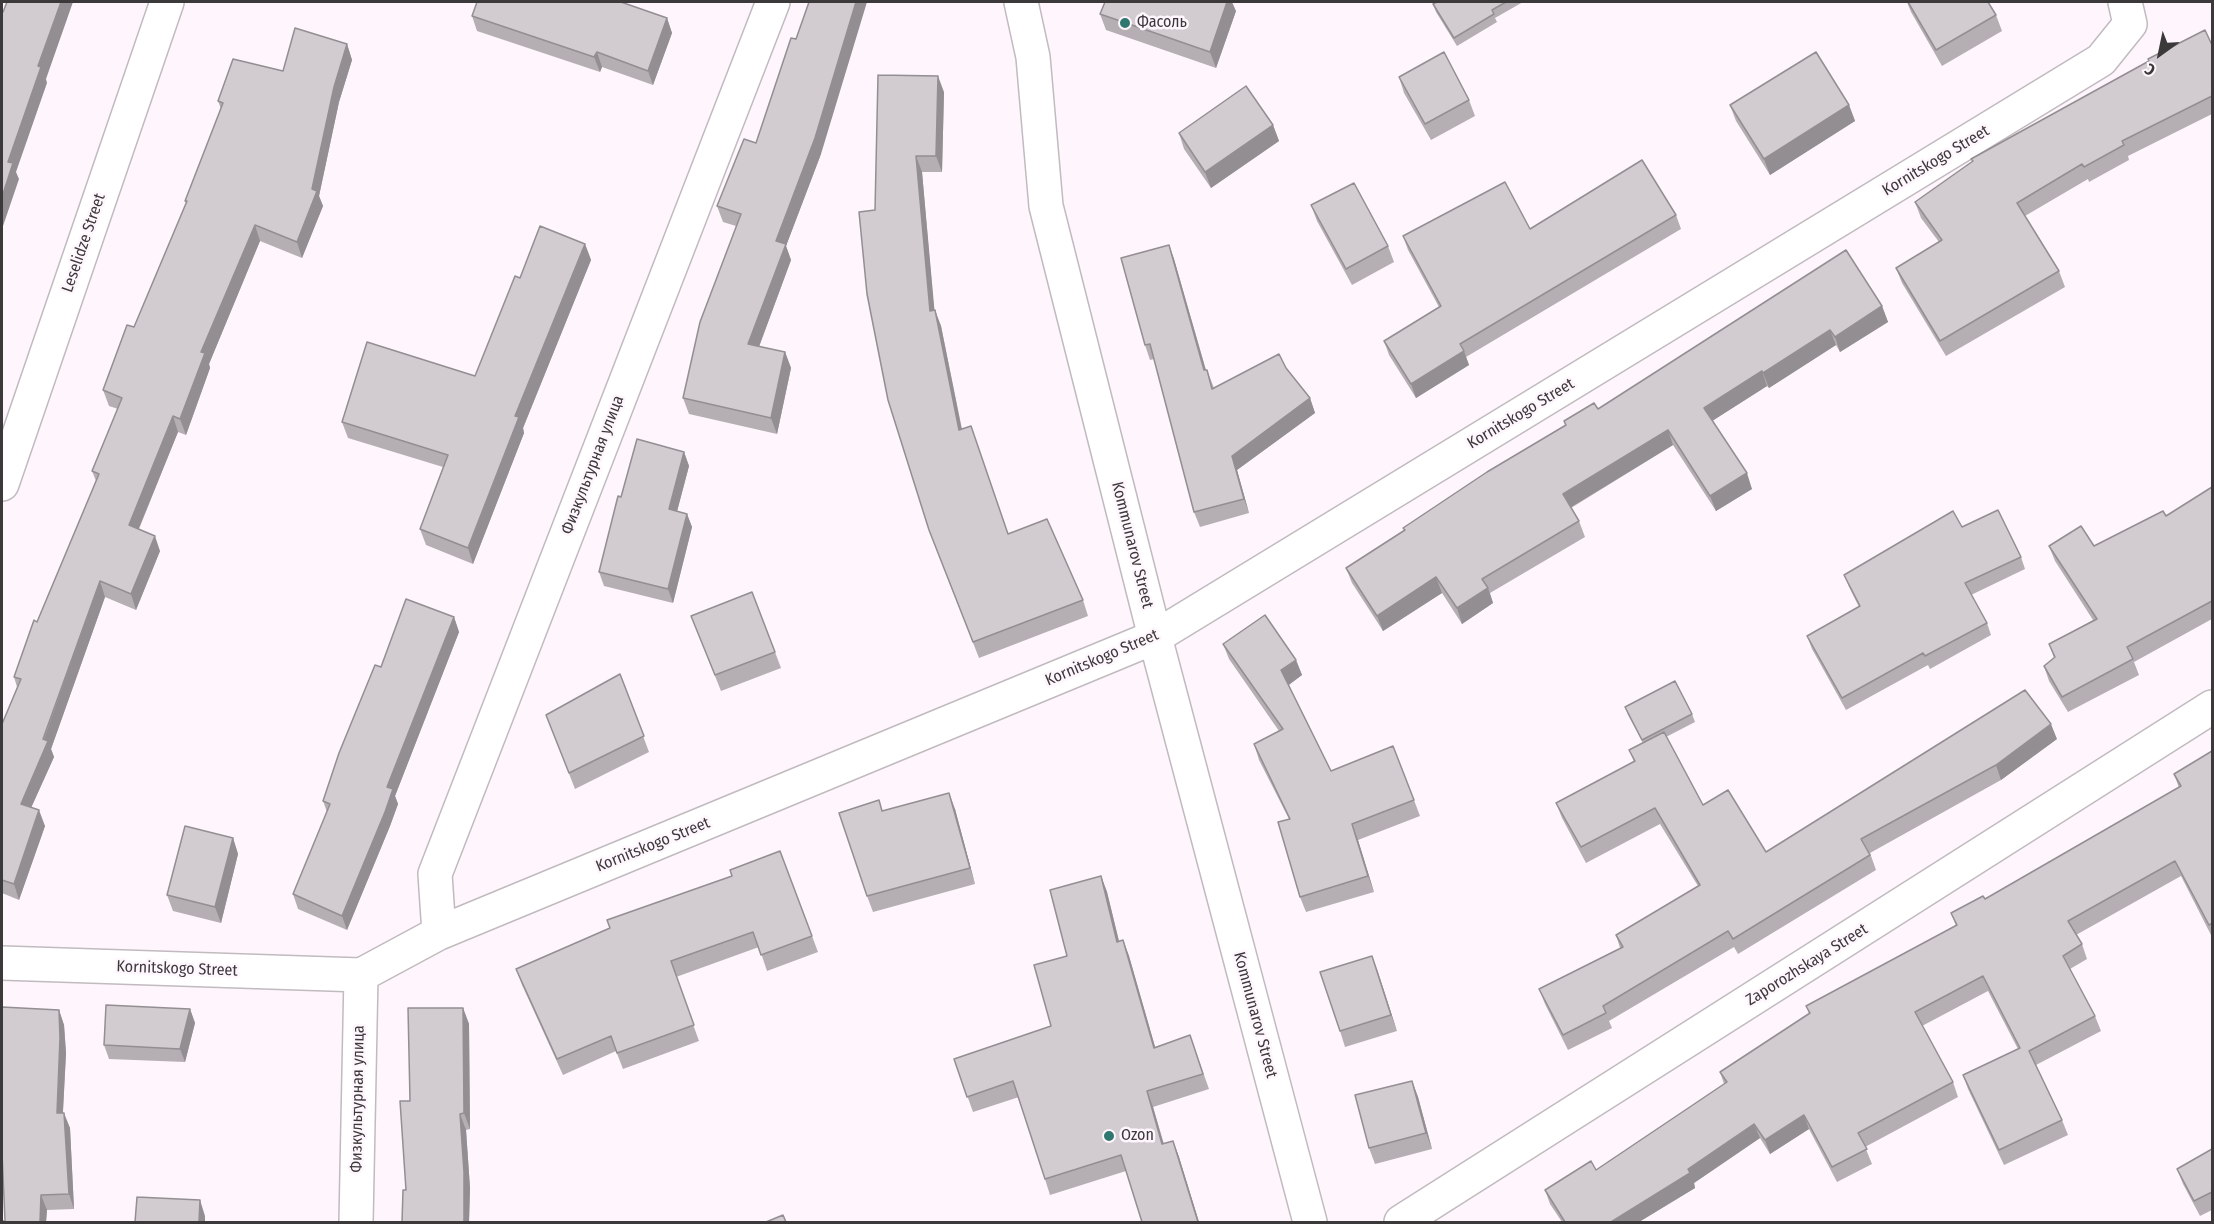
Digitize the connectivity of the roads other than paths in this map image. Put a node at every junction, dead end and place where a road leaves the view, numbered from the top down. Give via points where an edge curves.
1 (167, 2) edge
2 (773, 2) edge
3 (1021, 2) edge
4 (2125, 2) edge
5 (2, 484) edge
6 (1155, 637) junction
7 (2212, 707) edge
8 (439, 933) junction
9 (2, 963) edge
10 (361, 975) junction
11 (356, 1222) edge
12 (1310, 1222) edge
13 (1401, 1222) edge

1 - 5 street, Leselidze Street
2 - 8 street, Физкультурная улица via 435,874
3 - 6 street, Kommunarov Street via 1033,57 1046,206
4 - 6 street, Kornitskogo Street via 2130,24 2101,60
6 - 8 street, Kornitskogo Street
6 - 12 street, Kommunarov Street
7 - 13 street, Zaporozhskaya Street
8 - 10 street, Kornitskogo Street
9 - 10 street, Kornitskogo Street
10 - 11 street, Физкультурная улица

